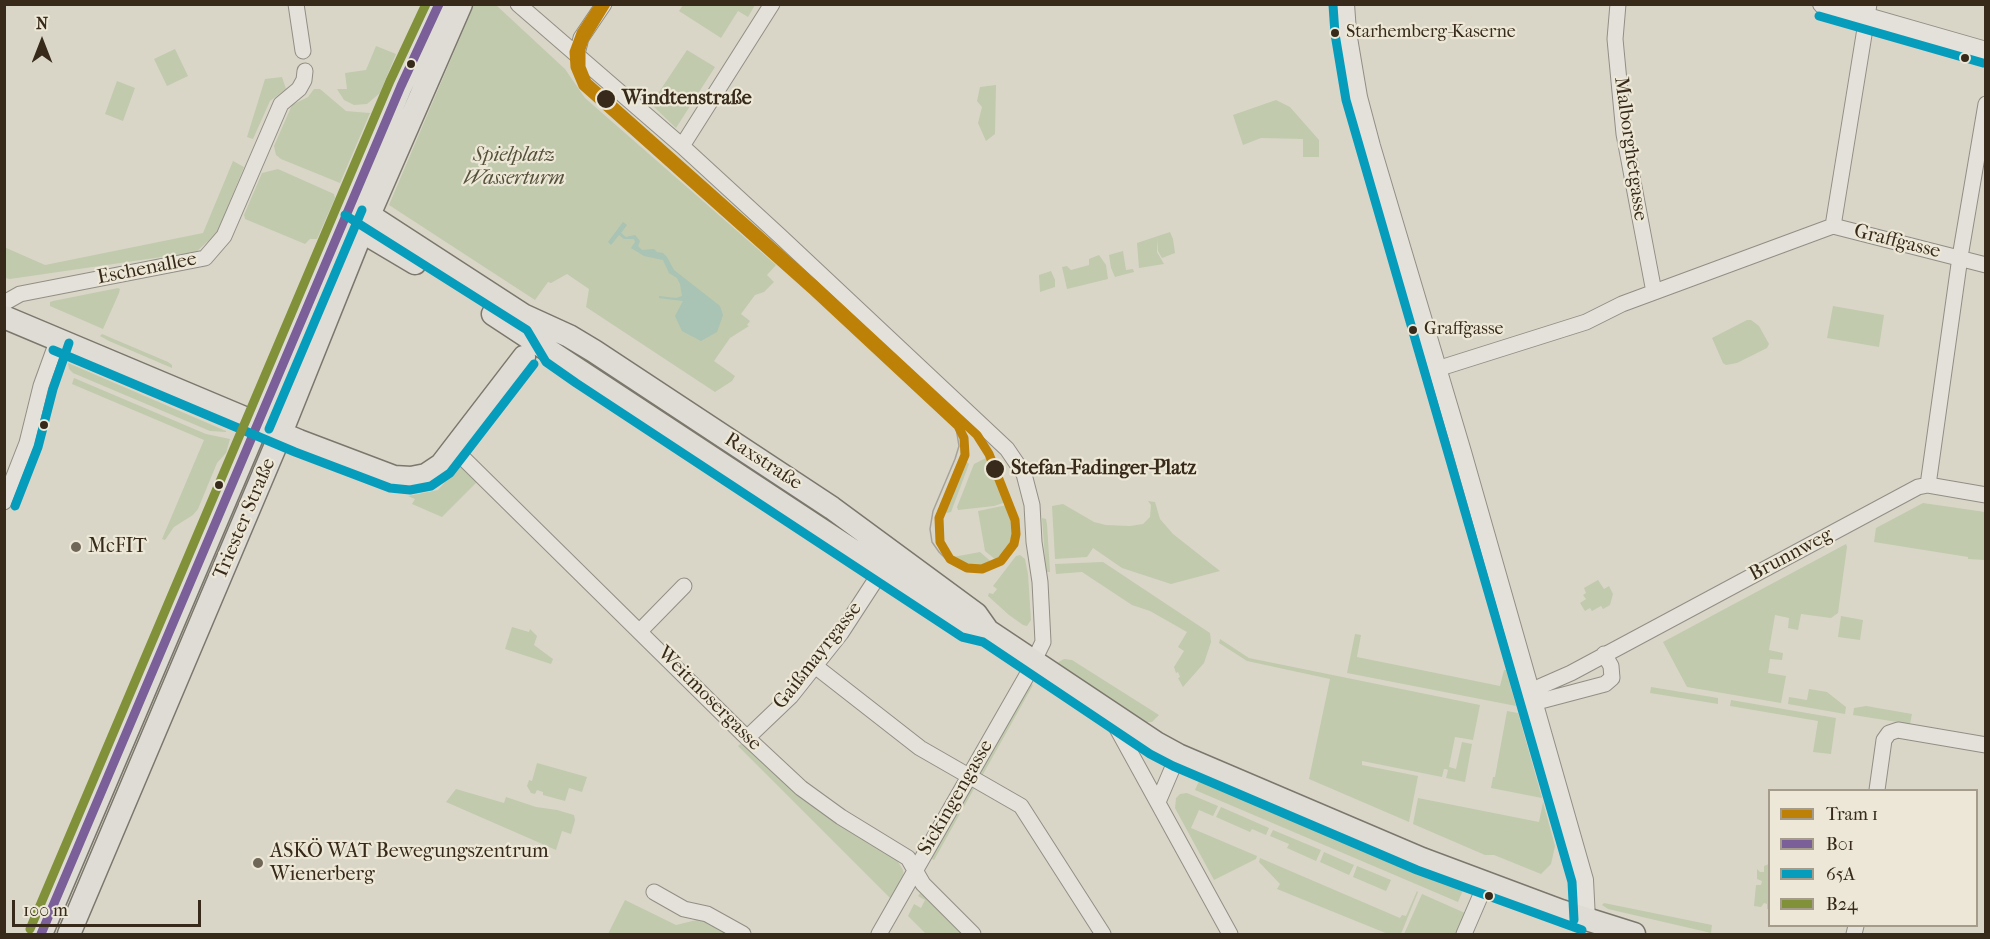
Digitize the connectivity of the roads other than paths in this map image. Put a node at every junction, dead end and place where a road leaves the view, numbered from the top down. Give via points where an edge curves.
1 (296, 4) edge
2 (439, 4) edge
3 (461, 4) edge
4 (518, 4) edge
5 (604, 4) edge
6 (772, 4) edge
7 (1345, 4) edge
8 (1618, 4) edge
9 (1822, 4) edge
10 (1868, 11) edge
11 (303, 51) dead end
12 (1986, 51) edge
13 (577, 54) junction
14 (305, 71) dead end
15 (1986, 104) edge
16 (682, 146) junction
17 (357, 218) junction
18 (1833, 226) junction
19 (1960, 258) junction
20 (1986, 265) edge
21 (1654, 292) junction
22 (4, 303) edge
23 (4, 317) edge
24 (524, 336) junction
25 (58, 339) junction
26 (1437, 369) junction
27 (258, 424) junction
28 (281, 433) junction
29 (454, 449) junction
30 (1928, 485) junction
31 (1986, 495) edge
32 (4, 502) edge
33 (882, 570) junction
34 (684, 586) dead end
35 (640, 631) junction
36 (988, 631) junction
37 (1604, 654) junction
38 (1033, 662) junction
39 (815, 666) junction
40 (1532, 697) junction
41 (1108, 711) junction
42 (747, 738) junction
43 (1986, 745) edge
44 (1178, 754) junction
45 (969, 775) junction
46 (1877, 789) edge
47 (1158, 802) junction
48 (916, 868) junction
49 (1486, 883) junction
50 (654, 892) dead end
51 (1586, 919) junction
52 (41, 934) edge
53 (69, 934) edge
54 (743, 934) edge
55 (879, 934) edge
56 (973, 934) edge
57 (1103, 934) edge
58 (1230, 934) edge
59 (1464, 934) edge
60 (1634, 934) edge

1 - 11 street
2 - 17 main road, Triester Straße via 401,86
3 - 17 main road, Triester Straße
4 - 13 street
5 - 13 street via 581,38
6 - 16 street
7 - 26 street via 1358,97
8 - 21 street, Malborghetgasse via 1616,39 1624,134
9 - 10 street
10 - 12 street
10 - 18 street
13 - 16 street
14 - 22 street, Eschenallee via 299,89 281,104 224,236 205,258 20,294
15 - 19 street
16 - 38 street via 1015,459 1024,474 1032,505 1040,582 1043,642
17 - 24 main road, Raxstraße
17 - 27 main road, Triester Straße
17 - 28 main road, Triester Straße
18 - 19 street, Graffgasse
18 - 21 street, Graffgasse
19 - 20 street, Graffgasse
19 - 30 street
21 - 26 street, Graffgasse via 1586,322
23 - 25 main road
24 - 29 main road
24 - 33 main road, Raxstraße
24 - 36 main road, Raxstraße via 569,336 594,351 832,508 976,614
25 - 27 main road
25 - 32 street via 40,386 34,423
26 - 40 street
27 - 28 main road
27 - 52 main road, Triester Straße
28 - 29 main road via 394,477 426,475
28 - 53 main road, Triester Straße
29 - 35 street, Weitmosergasse
30 - 31 street
30 - 37 street, Brunnweg
33 - 36 main road, Raxstraße via 969,627
33 - 39 street, Gaißmayrgasse
34 - 35 street
35 - 42 street, Weitmosergasse
36 - 38 main road, Raxstraße
37 - 40 street, Brunnweg
37 - 40 street via 1612,678 1605,684
38 - 41 main road, Raxstraße
38 - 45 street, Sickingengasse
39 - 42 street, Gaißmayrgasse via 791,696
39 - 45 street via 920,748
40 - 51 street via 1584,880
41 - 44 main road, Raxstraße
41 - 47 street
42 - 48 street, Weitmosergasse via 801,788 908,858
43 - 46 street via 1898,730 1889,733 1884,740
44 - 47 street
44 - 49 main road, Raxstraße
45 - 48 street, Sickingengasse
45 - 57 street via 1021,806
47 - 58 street
48 - 55 street, Sickingengasse
48 - 56 street, Weitmosergasse via 923,884
49 - 51 main road, Raxstraße
49 - 59 street
50 - 54 street
51 - 60 main road, Raxstraße

